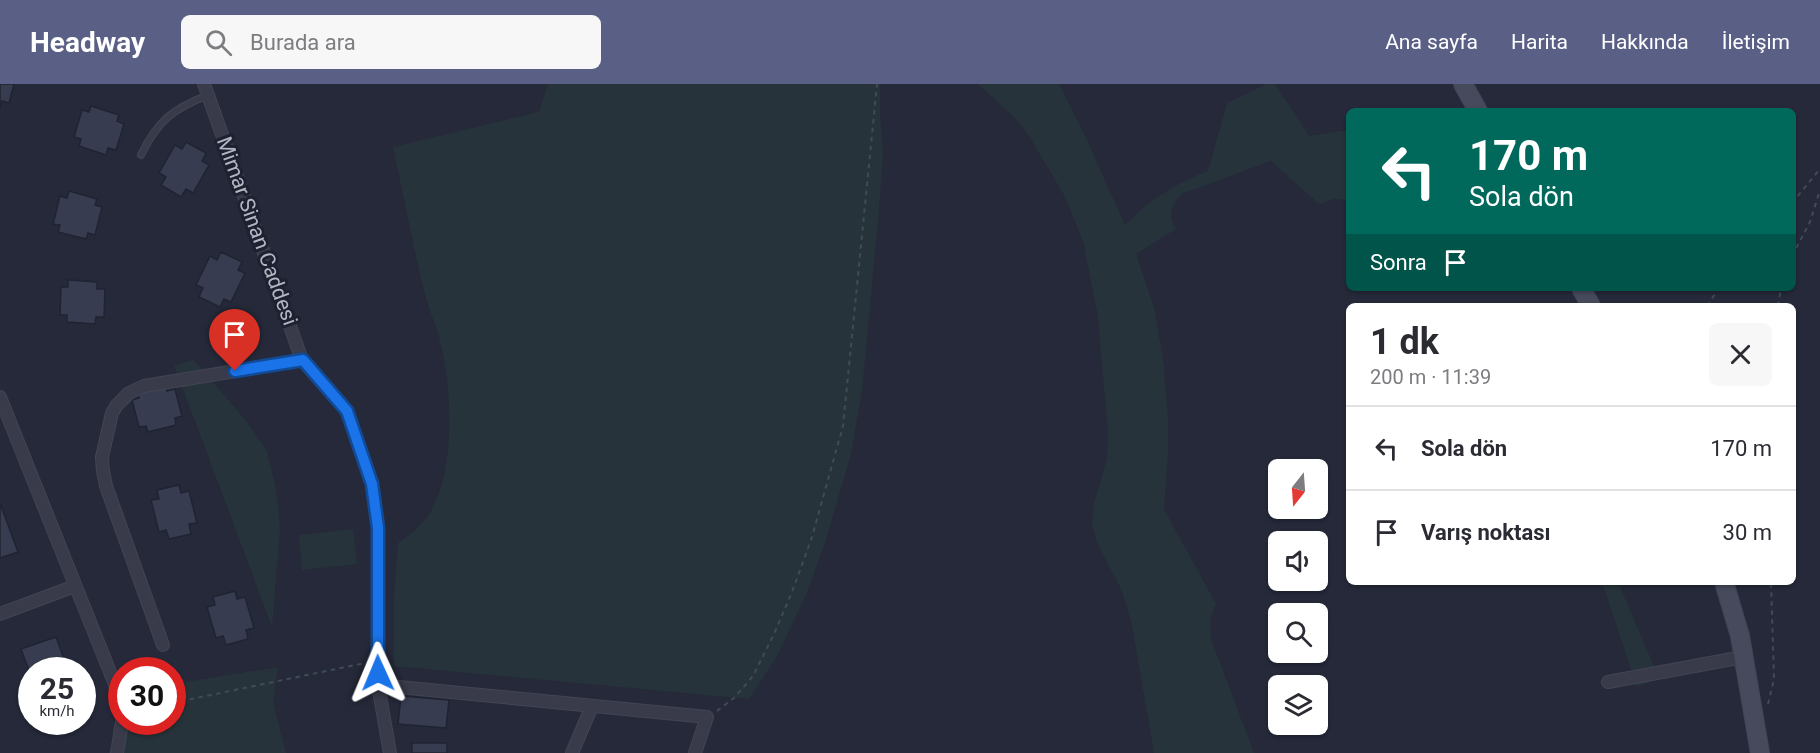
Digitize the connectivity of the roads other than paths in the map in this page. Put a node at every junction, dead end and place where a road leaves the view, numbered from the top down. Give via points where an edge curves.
1 (1463, 84) edge
2 (206, 89) edge
3 (1476, 108) edge
4 (141, 155) dead end
5 (303, 360) junction
6 (0, 397) edge
7 (1725, 585) edge
8 (75, 586) junction
9 (0, 614) edge
10 (163, 645) dead end
11 (1743, 657) junction
12 (108, 667) edge
13 (1608, 682) dead end
14 (378, 685) junction
15 (592, 706) junction
16 (120, 735) edge
17 (117, 753) edge
18 (390, 753) edge
19 (572, 753) edge
20 (696, 753) edge
21 (1760, 753) edge

1 - 3 street
2 - 4 lane via 170,113
2 - 5 street, Mimar Sinan Caddesi
5 - 10 street via 144,386 129,393 112,413 102,457 106,486
5 - 14 street, Mimar Sinan Caddesi via 347,411 372,484 378,528
6 - 8 street
7 - 11 street
8 - 9 street
8 - 12 street
11 - 13 street
11 - 21 street
14 - 15 street
14 - 18 street, Mimar Sinan Caddesi
15 - 19 street
15 - 20 street via 707,717
16 - 17 street

